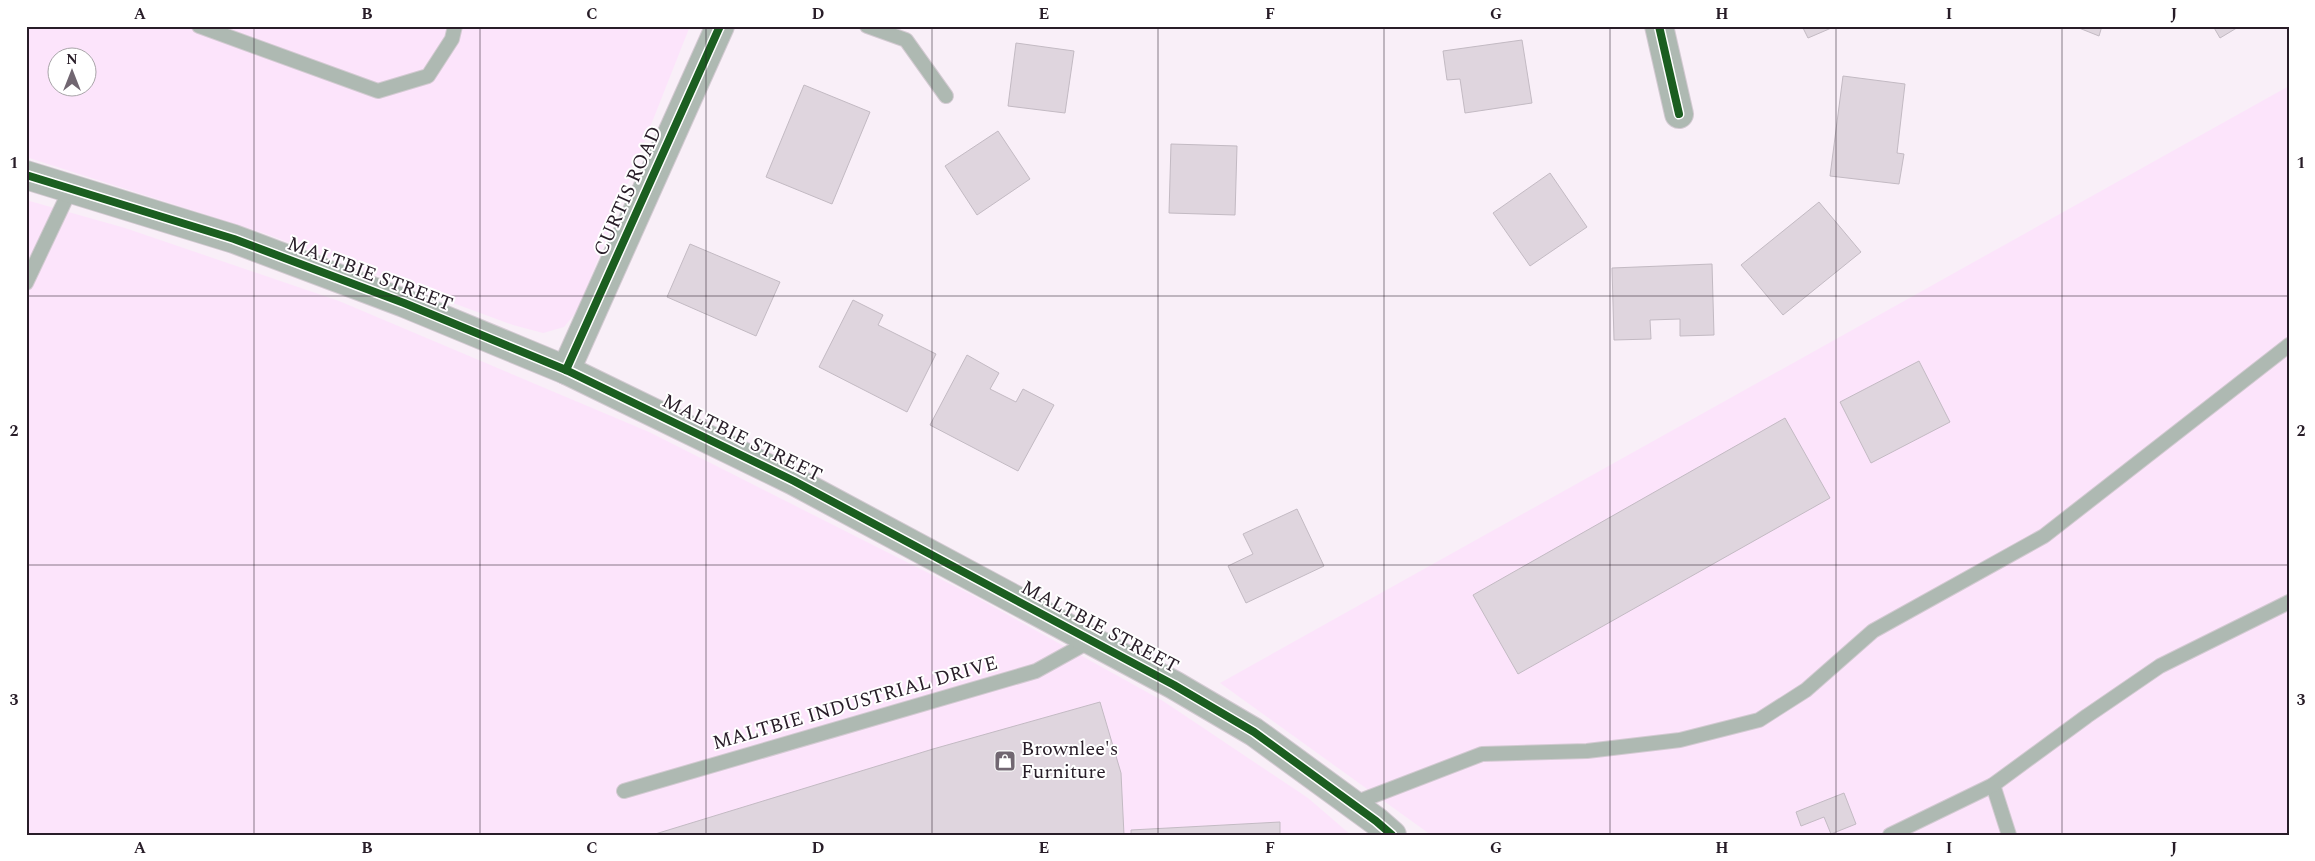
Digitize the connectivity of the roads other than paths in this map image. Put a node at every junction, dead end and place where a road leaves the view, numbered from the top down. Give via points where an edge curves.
1 (199, 26) edge
2 (455, 26) edge
3 (720, 26) edge
4 (867, 26) edge
5 (1659, 26) edge
6 (946, 96) dead end
7 (1679, 114) dead end
8 (26, 175) edge
9 (71, 188) junction
10 (26, 283) edge
11 (2289, 345) edge
12 (566, 370) junction
13 (2289, 602) edge
14 (1092, 640) junction
15 (1993, 785) junction
16 (624, 790) dead end
17 (1352, 804) junction
18 (1392, 835) edge
19 (1890, 835) edge
20 (2008, 835) edge

1 - 2 lane via 378,91 428,76 452,39
3 - 12 street, CURTIS ROAD
4 - 6 lane via 906,40
5 - 7 street
8 - 9 street, MALTBIE STREET
9 - 10 lane
9 - 12 street, MALTBIE STREET via 234,239
11 - 17 lane via 2044,536 1873,631 1806,690 1759,720 1680,740 1596,750 1482,754
12 - 14 street, MALTBIE STREET via 794,481
13 - 15 lane via 2160,666
14 - 16 lane, MALTBIE INDUSTRIAL DRIVE via 1036,671
14 - 17 street, MALTBIE STREET via 1254,732
15 - 19 lane
15 - 20 lane
17 - 18 street, MALTBIE STREET

